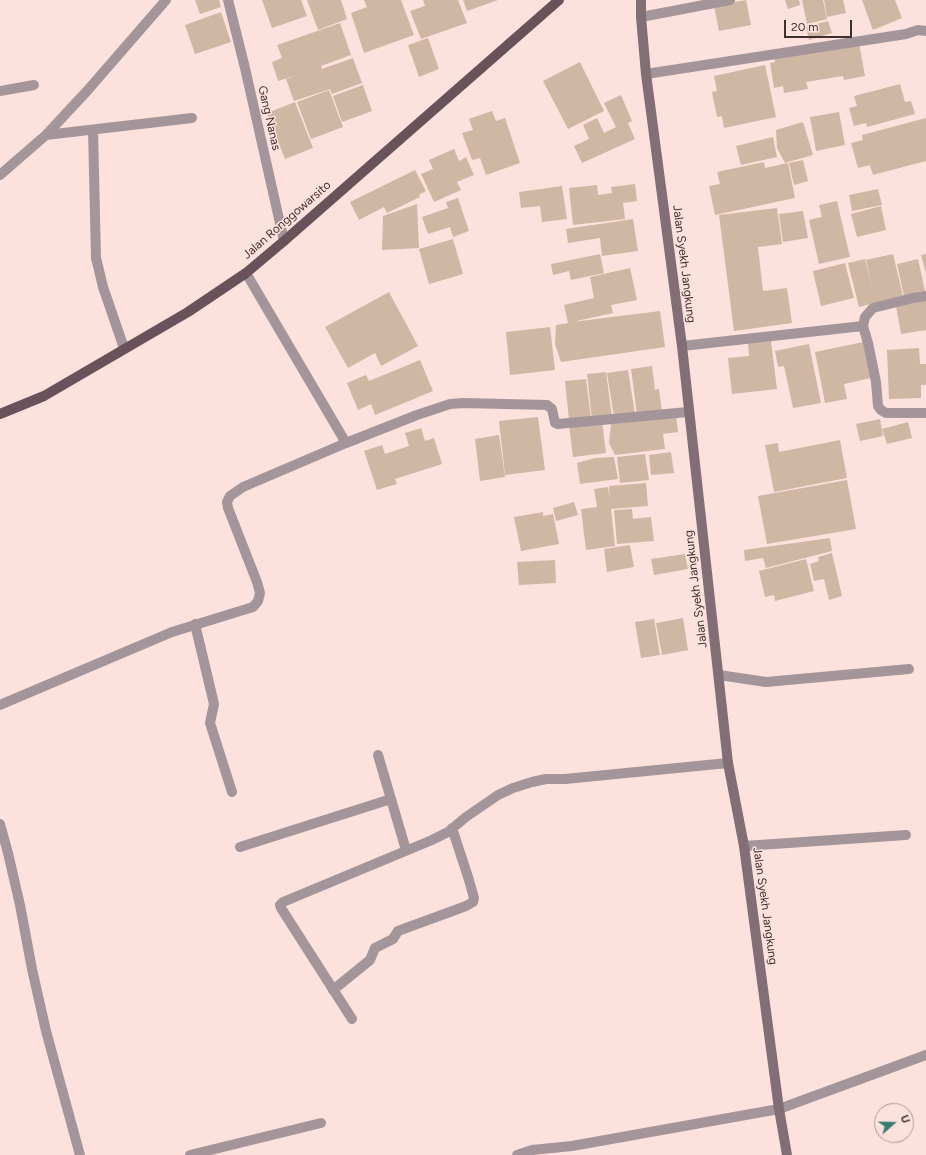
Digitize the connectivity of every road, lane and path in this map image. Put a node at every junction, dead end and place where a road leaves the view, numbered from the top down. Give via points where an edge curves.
1 (166, 0) edge
2 (228, 0) edge
3 (559, 0) edge
4 (634, 0) edge
5 (641, 0) edge
6 (730, 0) edge
7 (641, 18) junction
8 (926, 31) edge
9 (646, 74) junction
10 (34, 85) dead end
11 (0, 91) edge
12 (192, 118) dead end
13 (93, 130) junction
14 (46, 135) junction
15 (0, 175) edge
16 (284, 241) junction
17 (246, 273) junction
18 (926, 296) edge
19 (863, 326) junction
20 (682, 346) junction
21 (124, 348) junction
22 (4, 412) edge
23 (688, 412) junction
24 (926, 413) edge
25 (346, 444) junction
26 (195, 624) junction
27 (909, 669) dead end
28 (719, 674) junction
29 (0, 705) edge
30 (378, 755) dead end
31 (728, 763) junction
32 (232, 792) dead end
33 (391, 799) junction
34 (0, 824) edge
35 (452, 828) junction
36 (906, 835) dead end
37 (744, 846) junction
38 (240, 847) dead end
39 (406, 850) junction
40 (4, 854) edge
41 (333, 990) junction
42 (352, 1020) dead end
43 (926, 1055) edge
44 (779, 1109) junction
45 (321, 1123) dead end
46 (80, 1155) edge
47 (190, 1155) edge
48 (517, 1155) edge
49 (787, 1155) edge

1 - 14 street
2 - 16 street, Gang Nanas
3 - 16 main road, Jalan Ronggowarsito
4 - 7 main road
5 - 7 main road
6 - 7 street
7 - 9 main road, Jalan Syekh Jangkung
8 - 9 street via 918,30 906,34
9 - 20 main road, Jalan Syekh Jangkung
10 - 11 street
12 - 13 street
13 - 14 street
13 - 21 street via 96,258
14 - 15 street
16 - 17 main road, Jalan Ronggowarsito
17 - 21 main road, Jalan Ronggowarsito via 188,312
17 - 25 street
18 - 19 street via 873,308 865,317
19 - 20 street
19 - 24 street via 876,382 878,406 886,413
20 - 23 main road, Jalan Syekh Jangkung
21 - 22 main road, Jalan Ronggowarsito via 44,396
23 - 25 street via 558,424 548,405 450,404
23 - 28 main road, Jalan Syekh Jangkung
25 - 26 street via 243,487 230,496 228,508 258,582 258,601 253,607
26 - 29 street
26 - 32 street via 214,704 210,723
27 - 28 street via 766,682
28 - 31 main road, Jalan Syekh Jangkung
30 - 33 street
31 - 35 street via 532,782 498,795
31 - 37 main road, Jalan Syekh Jangkung
33 - 38 street
33 - 39 street
34 - 40 street
35 - 39 street via 432,840
35 - 41 street via 469,880 473,902 398,931 393,939 375,948 370,960
36 - 37 street
37 - 44 main road, Jalan Syekh Jangkung
39 - 41 street via 280,905
40 - 46 street via 20,905 33,977
41 - 42 street
43 - 44 street
44 - 48 street via 572,1146 532,1150
44 - 49 main road, Jalan Syekh Jangkung
45 - 47 street

